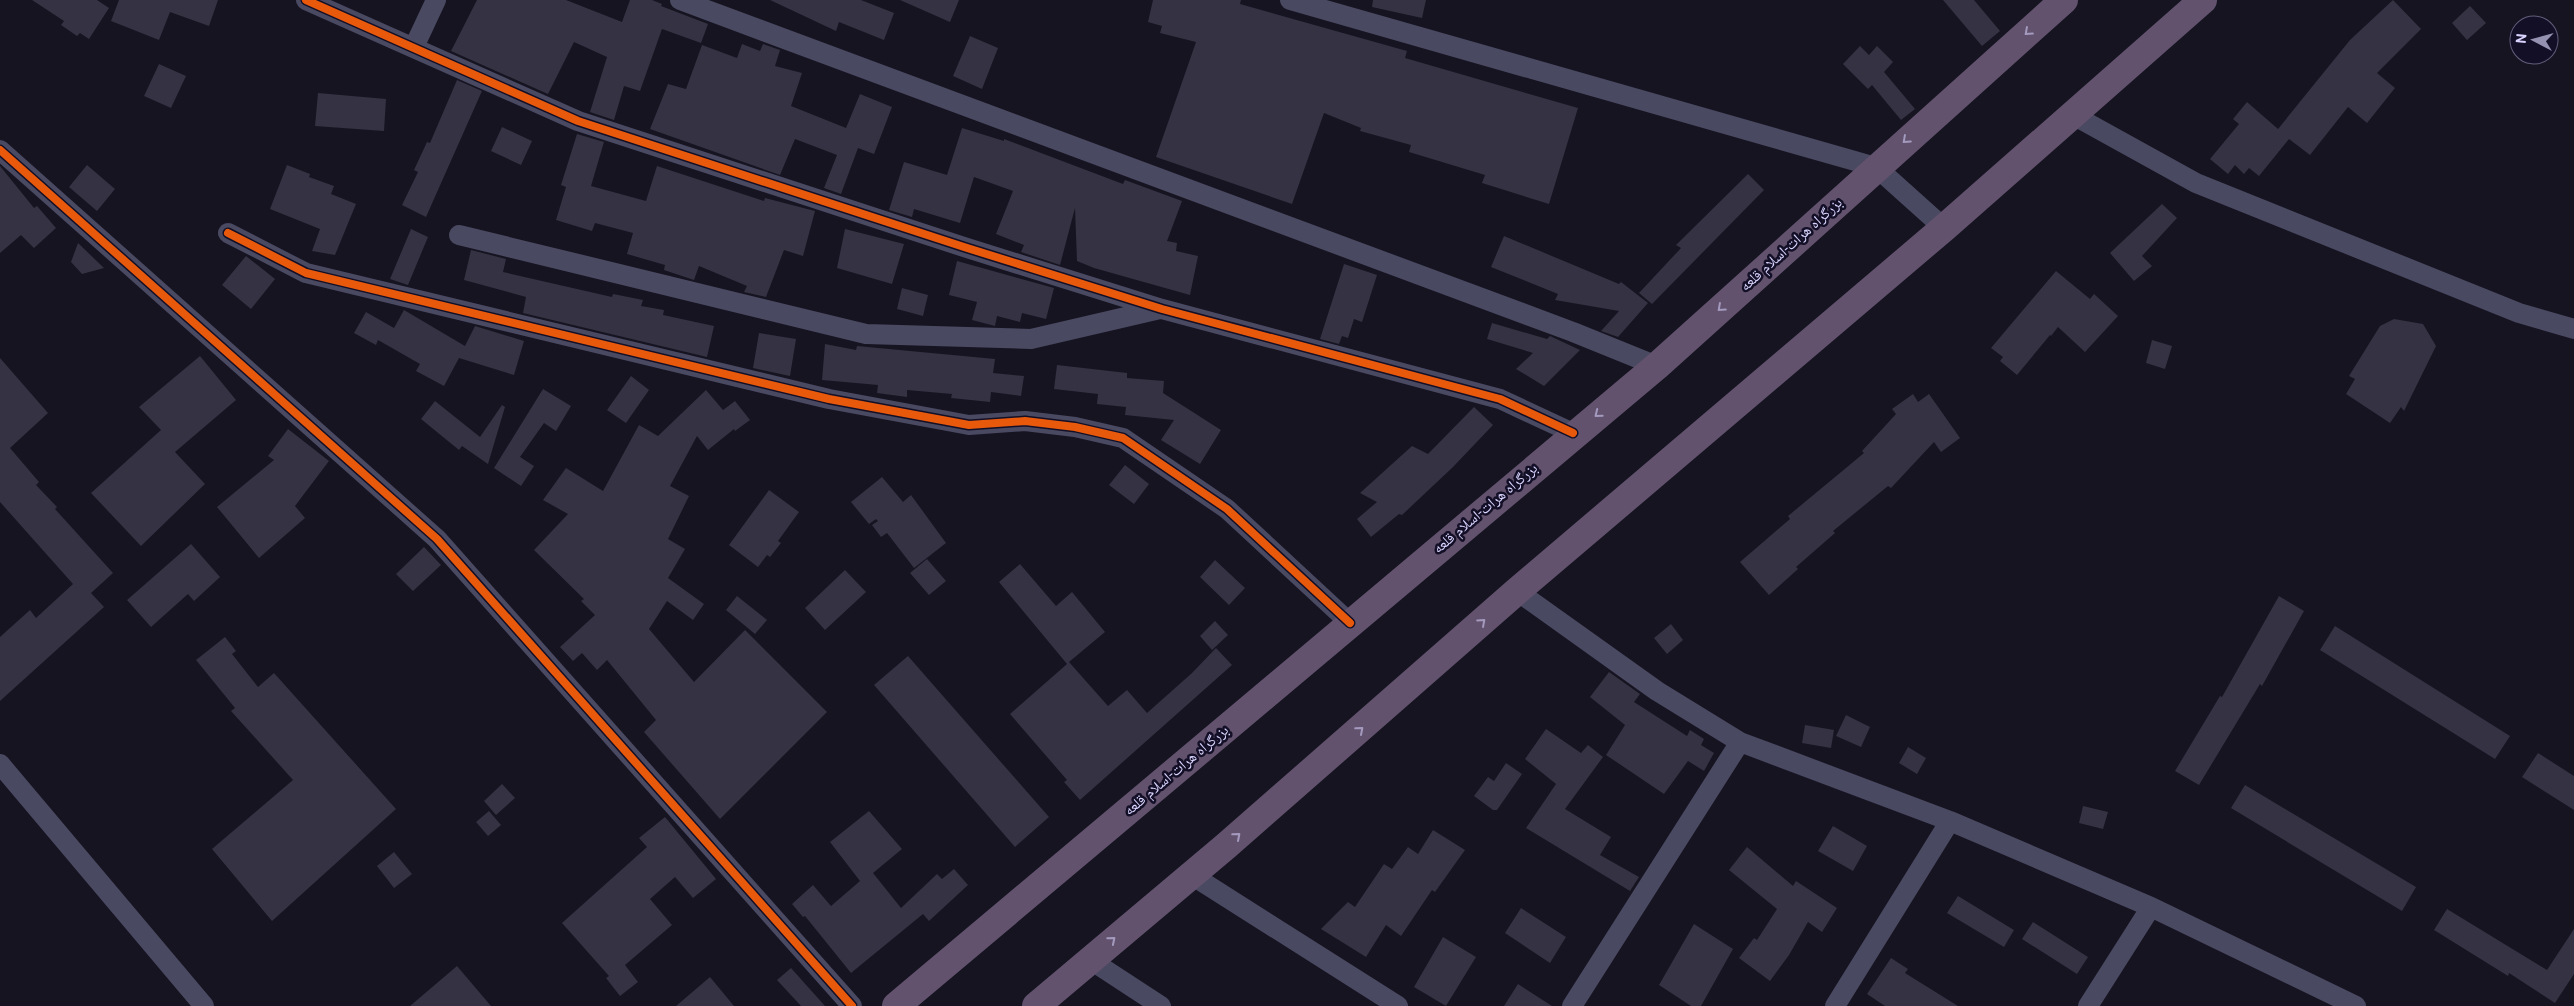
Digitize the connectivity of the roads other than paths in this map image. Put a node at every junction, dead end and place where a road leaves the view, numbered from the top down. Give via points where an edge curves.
1 (306, 0) edge
2 (436, 0) edge
3 (680, 0) edge
4 (1290, 0) edge
5 (2064, 0) edge
6 (2203, 0) edge
7 (414, 47) junction
8 (2073, 115) junction
9 (0, 150) edge
10 (1876, 167) junction
11 (1944, 228) junction
12 (228, 233) dead end
13 (460, 235) dead end
14 (1162, 309) junction
15 (2574, 329) edge
16 (1657, 366) junction
17 (1573, 433) junction
18 (1517, 591) junction
19 (1350, 623) junction
20 (1740, 742) junction
21 (0, 764) edge
22 (1950, 821) junction
23 (1190, 874) junction
24 (2150, 907) junction
25 (1089, 959) junction
26 (204, 1006) edge
27 (852, 1006) edge
28 (896, 1006) edge
29 (1036, 1006) edge
30 (1161, 1006) edge
31 (1398, 1006) edge
32 (1572, 1006) edge
33 (1835, 1006) edge
34 (2088, 1006) edge
35 (2356, 1006) edge

1 - 7 street
2 - 7 street
3 - 16 street
4 - 10 street
5 -> 10 highway, بزرگراه هرات-اسلام قلعه
6 - 8 highway
7 - 14 street via 578,121
8 - 11 highway
8 - 15 street via 2196,183 2520,313
9 - 27 street via 437,539
10 - 11 street
10 -> 16 highway, بزرگراه هرات-اسلام قلعه
11 - 18 highway
12 - 19 street via 306,273 829,400 969,425 1024,421 1075,427 1123,438 1227,509
13 - 14 street via 866,334 1031,339
14 - 17 street via 1500,398
16 -> 17 highway, بزرگراه هرات-اسلام قلعه
17 - 19 highway, بزرگراه هرات-اسلام قلعه
18 - 20 street via 1656,690
23 -> 18 highway
19 - 28 highway, بزرگراه هرات-اسلام قلعه
20 - 22 street
20 - 32 street
21 - 26 street
22 - 24 street
22 - 33 street
25 -> 23 highway
23 - 31 street
24 - 34 street
24 - 35 street
25 - 29 highway
25 - 30 street

